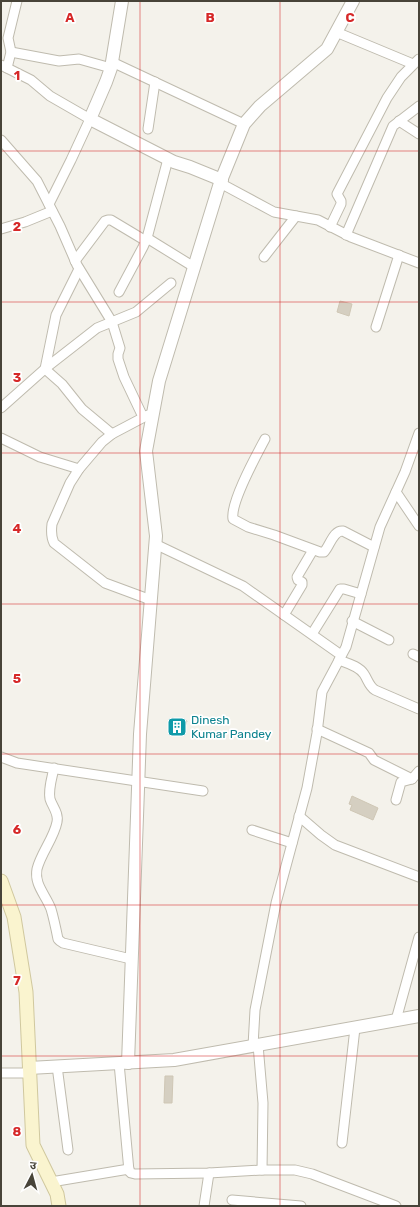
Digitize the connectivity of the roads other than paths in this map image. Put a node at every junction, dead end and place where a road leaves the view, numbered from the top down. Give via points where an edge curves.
1 (17, 1) edge
2 (122, 1) edge
3 (353, 1) edge
4 (336, 32) junction
5 (11, 52) junction
6 (416, 61) edge
7 (111, 65) junction
8 (4, 67) edge
9 (156, 82) junction
10 (419, 106) edge
11 (90, 119) junction
12 (399, 122) junction
13 (244, 124) junction
14 (148, 129) dead end
15 (419, 134) edge
16 (1, 140) edge
17 (168, 159) junction
18 (221, 182) junction
19 (50, 208) junction
20 (296, 216) junction
21 (330, 227) junction
22 (1, 229) edge
23 (346, 235) junction
24 (147, 239) junction
25 (399, 255) junction
26 (264, 257) dead end
27 (419, 262) edge
28 (77, 265) junction
29 (194, 267) junction
30 (171, 283) dead end
31 (119, 292) dead end
32 (112, 322) junction
33 (376, 327) dead end
34 (45, 369) junction
35 (1, 408) edge
36 (148, 415) junction
37 (419, 433) edge
38 (112, 434) junction
39 (1, 438) edge
40 (265, 439) dead end
41 (79, 469) junction
42 (396, 492) junction
43 (419, 526) edge
44 (155, 544) junction
45 (374, 547) junction
46 (313, 550) junction
47 (361, 594) junction
48 (150, 600) junction
49 (284, 615) junction
50 (352, 621) junction
51 (312, 634) junction
52 (389, 640) dead end
53 (340, 657) junction
54 (419, 709) edge
55 (317, 729) junction
56 (1, 757) edge
57 (54, 768) junction
58 (419, 771) edge
59 (412, 779) junction
60 (138, 782) junction
61 (203, 791) dead end
62 (396, 800) dead end
63 (299, 816) junction
64 (252, 830) dead end
65 (292, 843) junction
66 (419, 877) edge
67 (1, 881) edge
68 (419, 937) edge
69 (417, 953) edge
70 (131, 959) junction
71 (419, 1016) edge
72 (396, 1020) junction
73 (355, 1028) junction
74 (255, 1046) junction
75 (123, 1063) junction
76 (57, 1066) junction
77 (29, 1070) junction
78 (1, 1073) edge
79 (342, 1143) dead end
80 (68, 1150) dead end
81 (129, 1169) junction
82 (262, 1170) junction
83 (209, 1173) junction
84 (51, 1182) junction
85 (232, 1200) dead end
86 (59, 1206) edge
87 (204, 1206) edge
88 (302, 1206) edge
89 (396, 1206) edge

1 - 5 street via 8,38
2 - 7 street
3 - 4 street
4 - 6 street
4 - 13 street via 327,49 260,106
5 - 7 street via 59,61 79,59
5 - 8 street
6 - 21 street via 391,92 355,158 337,194 341,204
7 - 9 street
7 - 11 street
8 - 11 street via 31,80 50,96
9 - 13 street
9 - 14 street
10 - 12 street
11 - 17 street
11 - 19 street
12 - 15 street
12 - 23 street via 393,126
13 - 18 street
16 - 19 street via 37,181
17 - 18 street
17 - 24 street
18 - 20 street via 274,212
18 - 29 street
19 - 22 street via 25,222
19 - 28 street
20 - 21 street via 318,220
20 - 26 street
21 - 23 street
23 - 25 street
24 - 28 street via 111,220 105,221
24 - 29 street
24 - 31 street
25 - 27 street
25 - 33 street
28 - 32 street
28 - 34 street via 56,315
29 - 36 street
30 - 32 street via 136,312
32 - 34 street via 97,328
32 - 36 street via 120,348 117,356 124,377
34 - 35 street
34 - 38 street via 62,384 82,409
36 - 38 street
36 - 44 street via 146,451
37 - 42 street
38 - 41 street
39 - 41 street via 40,457
40 - 46 street via 238,495 233,519 248,527 274,534
41 - 48 street via 52,524 54,543 106,583
42 - 43 street
42 - 45 street
44 - 48 street
44 - 49 street via 243,586
45 - 46 street via 340,531 324,552
45 - 47 street
46 - 49 street via 297,577 302,584
47 - 50 street
47 - 51 street via 340,589
48 - 60 street
49 - 51 street
50 - 52 street
50 - 53 street via 346,646
51 - 53 street
53 - 54 street via 362,671 375,690
53 - 55 street via 322,692
55 - 59 street via 368,753 374,760
55 - 63 street via 307,788
56 - 57 street via 16,763
57 - 60 street
57 - 70 street via 50,798 58,821 37,870 37,878 50,907 58,939 63,943
58 - 59 street
59 - 62 street via 401,782
60 - 61 street
60 - 70 street
63 - 65 street
63 - 66 street via 335,844
64 - 65 street
65 - 74 street via 276,903 255,1010
67 - 77 main road via 14,917 26,992
68 - 69 street
69 - 72 street
70 - 75 street
71 - 72 street
72 - 73 street
73 - 74 street
73 - 79 street
74 - 75 street via 174,1060
74 - 82 street via 263,1103
75 - 76 street
75 - 81 street
76 - 77 street
76 - 80 street
77 - 78 street
77 - 84 main road via 33,1145
81 - 83 street via 135,1174
81 - 84 street
82 - 83 street
82 - 89 street via 295,1170 312,1174
83 - 87 street
84 - 86 main road
85 - 88 street

